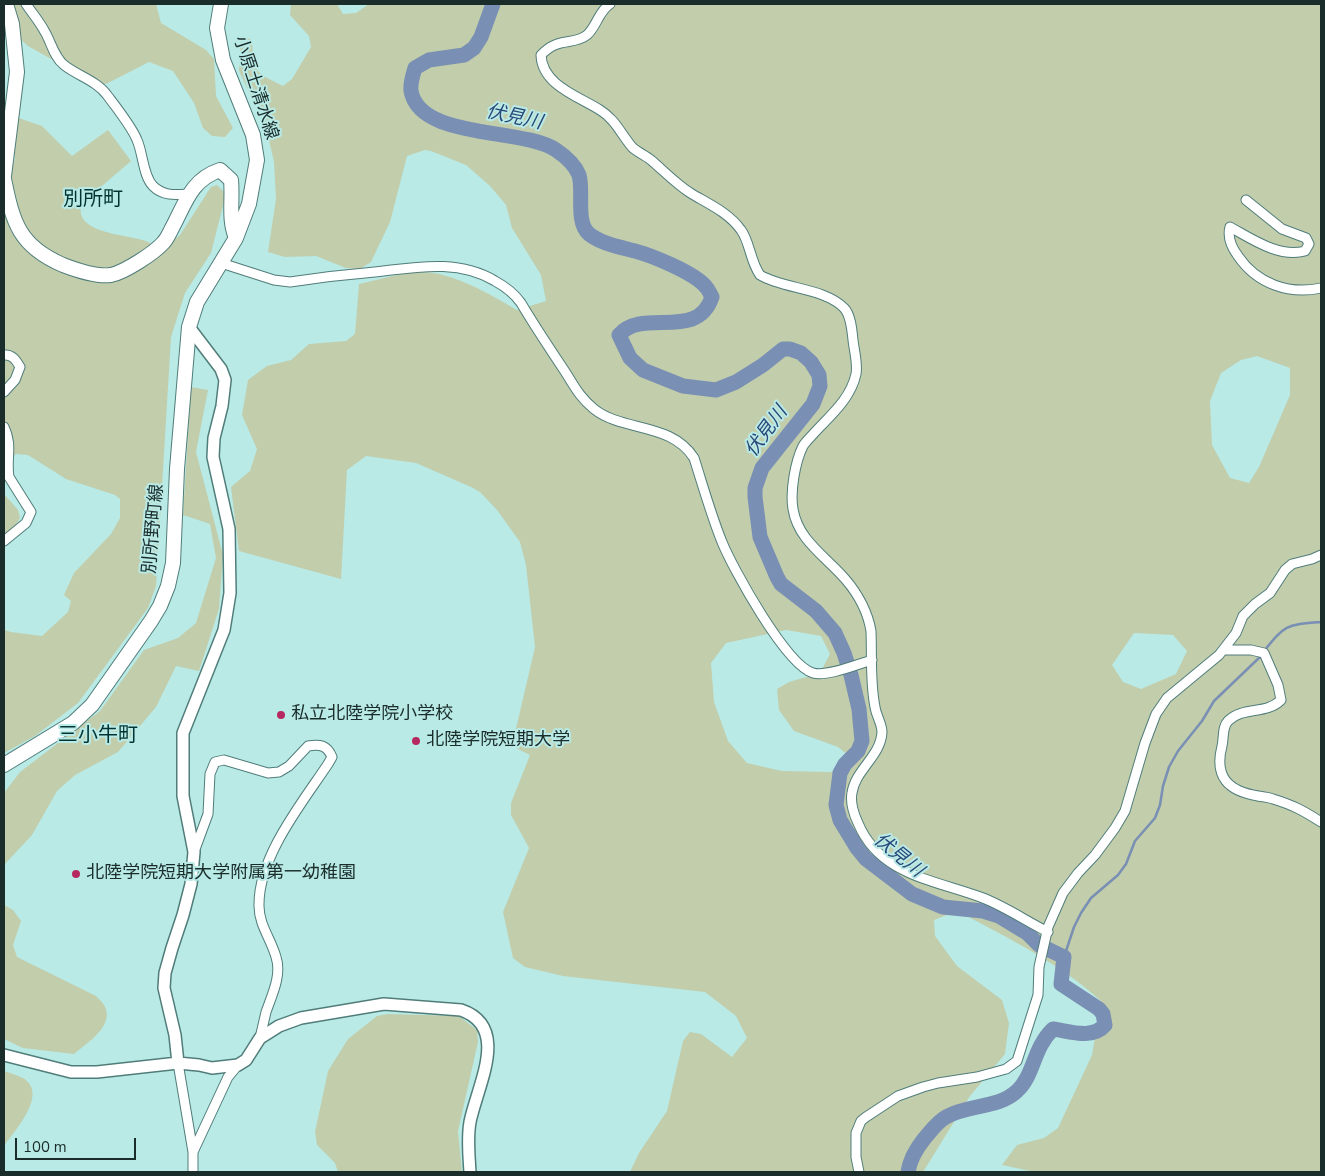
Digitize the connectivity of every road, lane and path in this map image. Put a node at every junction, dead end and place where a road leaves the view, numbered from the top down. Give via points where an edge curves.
1 (6, 4) edge
2 (26, 4) edge
3 (221, 4) edge
4 (610, 4) edge
5 (4, 178) edge
6 (188, 194) junction
7 (1246, 200) dead end
8 (236, 238) junction
9 (221, 263) junction
10 (1321, 288) edge
11 (189, 327) junction
12 (4, 355) edge
13 (4, 392) edge
14 (4, 427) edge
15 (4, 541) edge
16 (1321, 555) edge
17 (1224, 650) junction
18 (872, 660) junction
19 (4, 765) edge
20 (1321, 822) edge
21 (194, 852) junction
22 (1048, 932) junction
23 (260, 1038) junction
24 (4, 1055) edge
25 (178, 1064) junction
26 (238, 1065) junction
27 (193, 1152) junction
28 (193, 1172) edge
29 (470, 1172) edge
30 (859, 1172) edge

1 - 5 main road via 12,24 17,72
2 - 6 street via 45,31 58,58 106,93 137,138 150,184 171,195
3 - 8 main road, 小原土清水線 via 217,28 223,60 253,135 257,160 249,204
4 - 18 street via 588,34 552,46 541,55 542,63 553,80 562,89 601,110 614,121 633,148 676,183 715,206 741,230 760,275 831,299 847,313 857,372 850,392 803,445 796,468 792,507 804,538 847,581 862,605 872,631
5 - 6 main road via 11,213 25,240 50,259 81,272 112,275 137,264 164,243
6 - 8 main road via 210,174 220,170 228,175 233,196 231,227
7 - 10 street via 1282,229 1306,238 1310,244 1304,251 1289,252 1261,244 1230,227 1228,234 1233,249 1244,264 1257,277 1274,285 1298,291
8 - 9 main road, 別所野町線
9 - 11 main road, 別所野町線 via 197,302
9 - 18 street via 290,282 425,266 465,269 488,276 519,300 574,389 593,409 604,416 672,437 688,449 694,458 722,542 742,583 771,630 803,668 813,673 830,672
11 - 19 main road, 別所野町線 via 184,362 173,563 160,606 92,706 73,723
11 - 21 street via 221,369 225,380 213,457 229,529 230,593 224,630 183,733 182,796
12 - 13 street via 15,358 20,367 15,380
14 - 15 street via 10,443 8,471 31,512 26,523
16 - 17 street via 1292,564 1285,570 1270,593 1243,616
17 - 20 street via 1264,653 1281,700 1274,706 1239,714 1228,721 1219,759 1220,772 1234,788 1298,807
17 - 22 street via 1167,698 1156,714 1125,811 1105,842 1063,893
18 - 22 street via 875,707 882,732 879,744 859,774 852,793 854,815 862,833 891,864 984,899
21 - 23 street via 208,814 210,774 215,762 224,760 268,773 279,772 308,746 319,744 329,750 332,757 283,832 261,886 260,920 276,956 278,969
21 - 25 street via 191,884 165,973 164,988
22 - 30 street via 1039,967 1038,995 1017,1061 1006,1069 938,1083 898,1096 866,1117 856,1133
23 - 26 street via 246,1060
23 - 29 street via 301,1018 384,1004 440,1007 471,1013 482,1023 488,1049 470,1122
24 - 25 street via 71,1072
25 - 26 street via 212,1068
25 - 27 street
26 - 27 street via 228,1077
27 - 28 street

